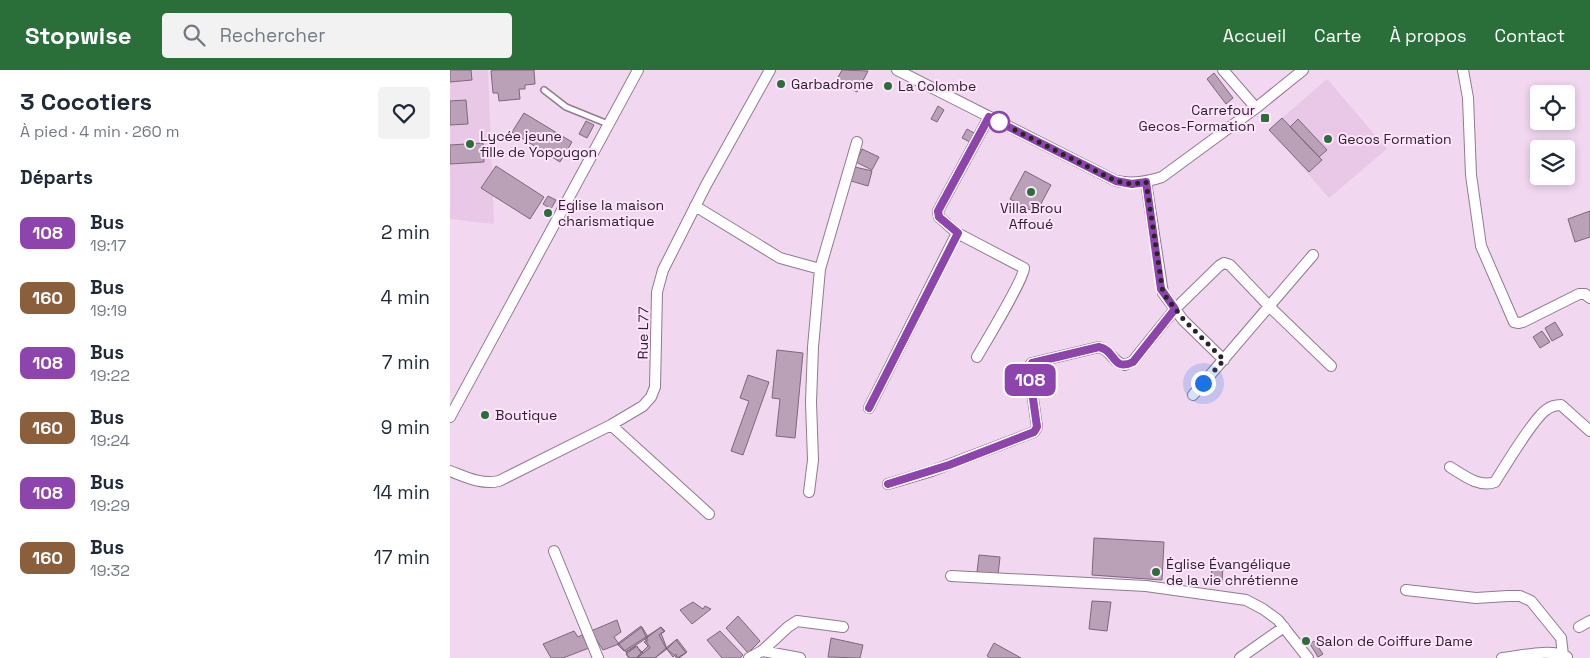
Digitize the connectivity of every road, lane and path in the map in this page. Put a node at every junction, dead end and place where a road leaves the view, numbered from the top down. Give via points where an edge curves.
1 (638, 70) edge
2 (770, 70) edge
3 (897, 70) edge
4 (1223, 70) edge
5 (1303, 70) edge
6 (1464, 70) edge
7 (544, 90) dead end
8 (1256, 108) junction
9 (989, 117) junction
10 (609, 125) junction
11 (857, 142) dead end
12 (1146, 182) junction
13 (695, 206) junction
14 (958, 233) junction
15 (1313, 256) dead end
16 (820, 269) junction
17 (1590, 298) edge
18 (1270, 307) junction
19 (1175, 309) junction
20 (977, 358) dead end
21 (1224, 360) junction
22 (1330, 366) dead end
23 (1193, 395) dead end
24 (869, 408) dead end
25 (450, 417) edge
26 (611, 425) junction
27 (1590, 431) edge
28 (1450, 466) dead end
29 (450, 471) edge
30 (888, 484) dead end
31 (809, 492) dead end
32 (709, 514) dead end
33 (554, 551) dead end
34 (951, 576) dead end
35 (1406, 590) dead end
36 (1590, 621) edge
37 (843, 627) dead end
38 (1284, 627) junction
39 (1579, 628) dead end
40 (762, 650) junction
41 (1566, 656) edge
42 (598, 658) edge
43 (749, 658) edge
44 (800, 658) edge
45 (1240, 658) edge
46 (1308, 658) edge
47 (1502, 658) edge

1 - 10 street
2 - 13 street, Rue L77
3 - 9 street
4 - 8 street
5 - 8 street
6 - 17 street via 1471,175 1481,246 1514,322 1523,322 1579,294
7 - 10 lane via 566,107
8 - 12 street via 1162,177
9 - 12 street via 1116,181
9 - 14 street via 938,211 939,217
10 - 25 street
11 - 16 street
12 - 19 street via 1161,289
13 - 16 street via 780,258
13 - 26 street, Rue L77 via 659,280 655,387 644,406
14 - 20 street via 1024,268
14 - 24 street
15 - 18 street
16 - 31 street via 813,347 813,460
18 - 19 street via 1230,265 1224,263
18 - 21 street
18 - 22 street
19 - 21 street
19 - 30 street via 1133,362 1118,364 1107,350 1099,347 1032,363 1029,370 1037,427 1034,432 975,456
21 - 23 street
26 - 29 street, Rue L77 via 499,481 480,482
26 - 32 street
27 - 28 street via 1561,405 1553,406 1544,411 1531,427 1495,482 1489,484 1473,480
33 - 42 street
34 - 38 street via 1146,586 1246,600 1264,609
35 - 41 street via 1476,598 1520,596 1531,601 1561,638
36 - 39 street
37 - 40 street via 797,621
38 - 45 street
38 - 46 street
40 - 43 street
40 - 44 street
41 - 47 street via 1539,653

